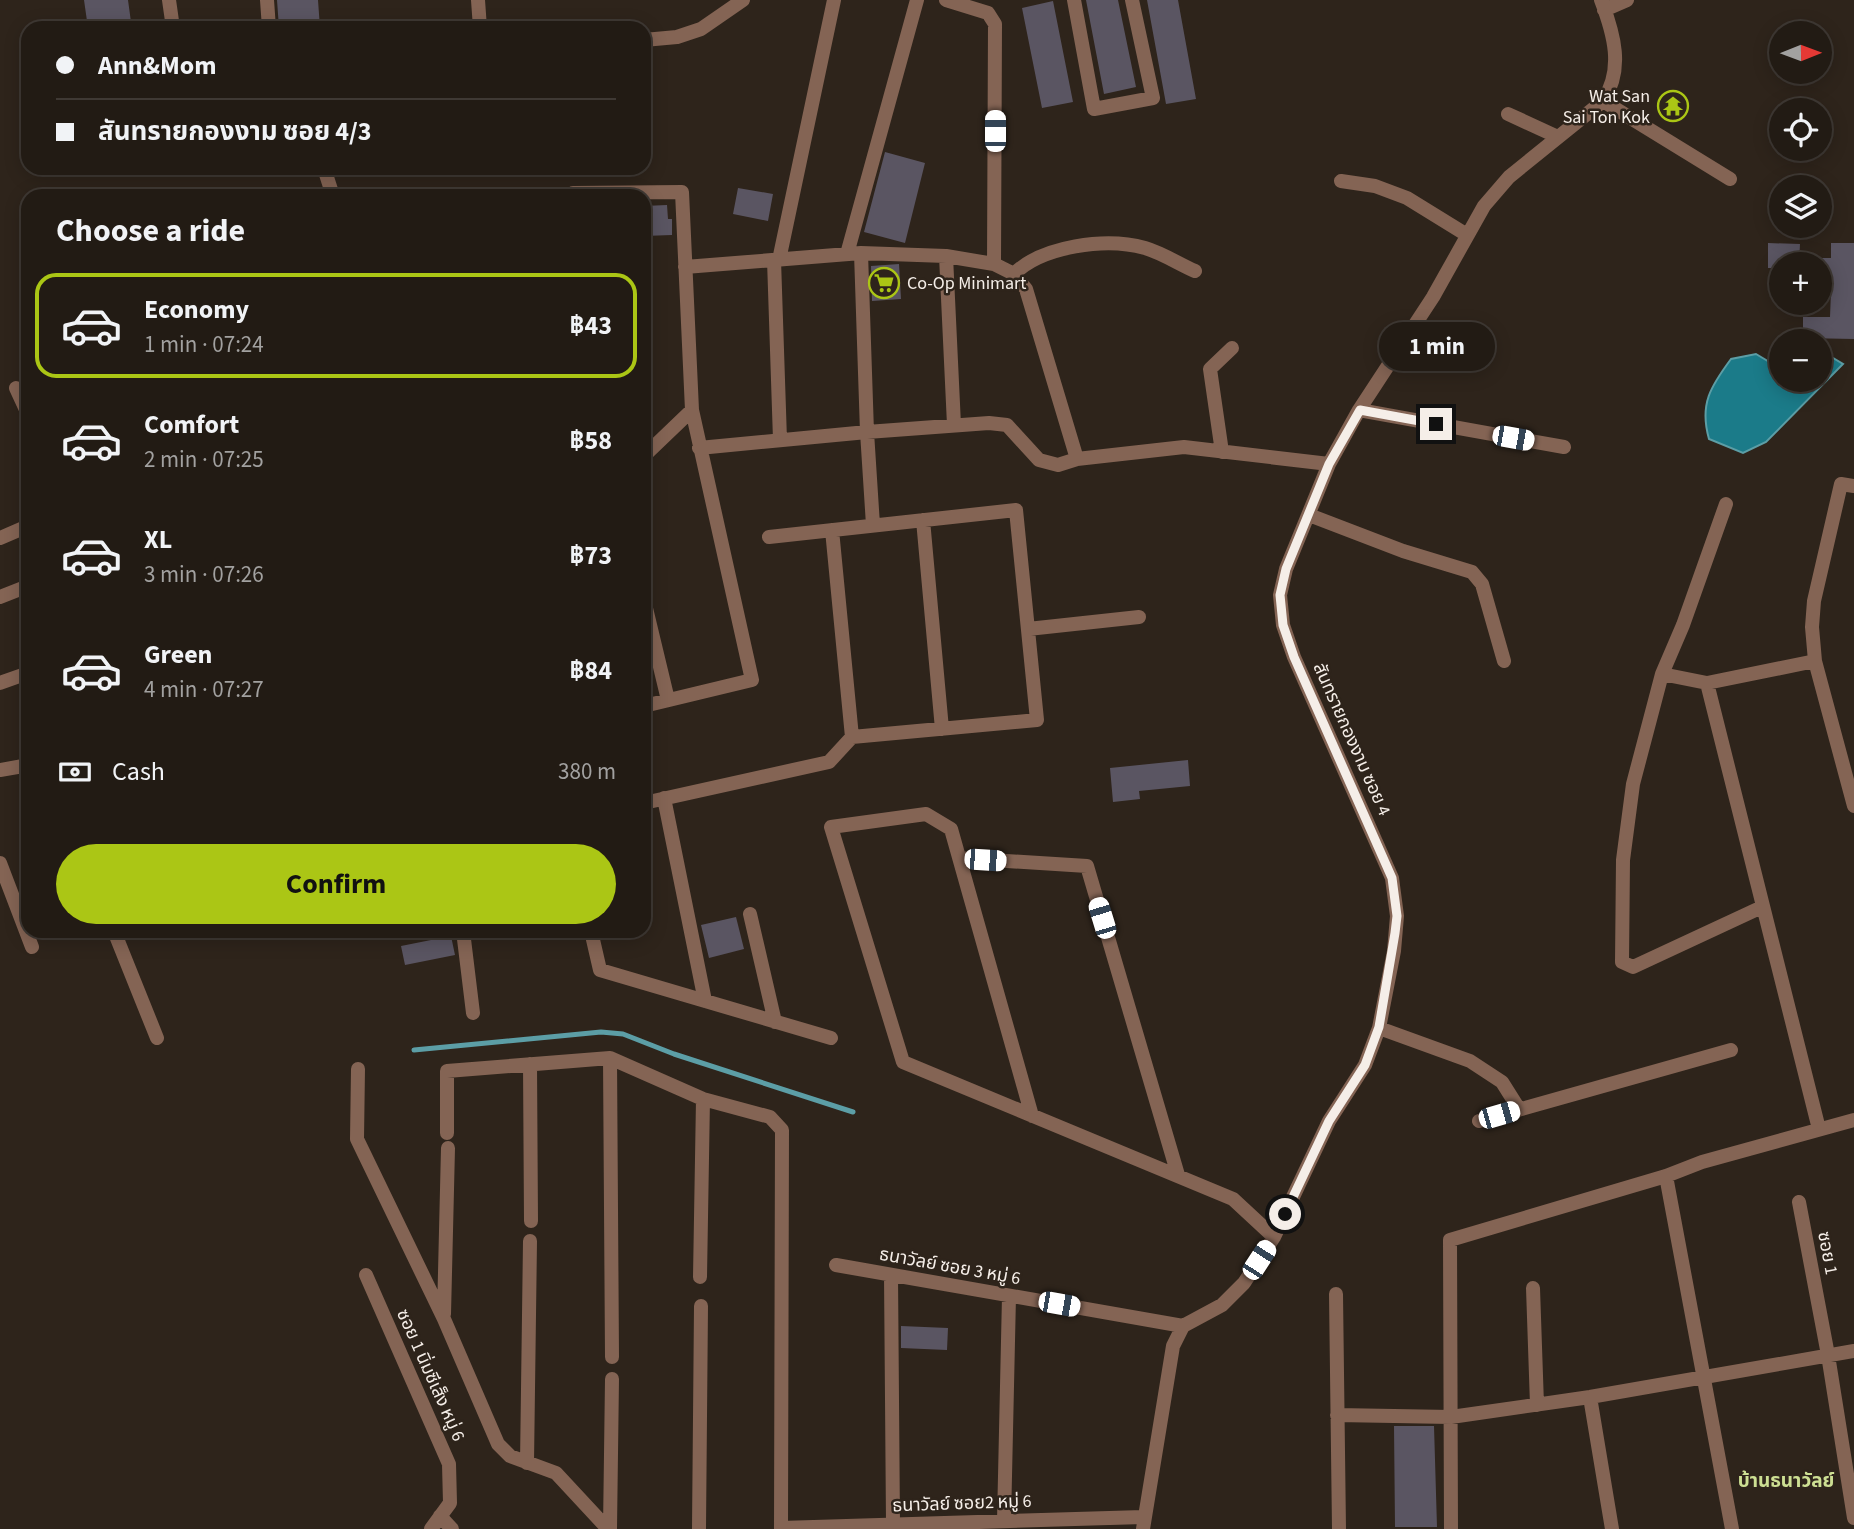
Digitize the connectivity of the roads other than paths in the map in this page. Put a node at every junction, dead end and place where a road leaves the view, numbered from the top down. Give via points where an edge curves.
1 (169, 0) edge
2 (267, 0) edge
3 (478, 0) edge
4 (743, 0) edge
5 (834, 0) edge
6 (917, 0) edge
7 (946, 0) edge
8 (1074, 0) edge
9 (1132, 0) edge
10 (1627, 0) edge
11 (729, 5) edge
12 (1603, 5) edge
13 (172, 21) edge
14 (268, 21) edge
15 (480, 21) edge
16 (651, 39) edge
17 (1602, 101) junction
18 (1508, 114) dead end
19 (1559, 136) junction
20 (1730, 179) dead end
21 (1341, 181) dead end
22 (651, 192) edge
23 (1467, 235) junction
24 (854, 254) junction
25 (946, 256) junction
26 (776, 260) junction
27 (994, 264) junction
28 (685, 267) junction
29 (1195, 271) dead end
30 (1014, 274) junction
31 (1232, 348) dead end
32 (16, 388) dead end
33 (21, 399) edge
34 (692, 410) junction
35 (1360, 410) junction
36 (954, 425) junction
37 (867, 432) junction
38 (780, 440) junction
39 (1564, 447) dead end
40 (699, 448) junction
41 (651, 449) edge
42 (1222, 452) junction
43 (1077, 459) junction
44 (1329, 464) junction
45 (1854, 486) edge
46 (1726, 504) dead end
47 (1309, 515) junction
48 (923, 520) junction
49 (873, 526) junction
50 (21, 529) edge
51 (832, 530) junction
52 (769, 537) dead end
53 (0, 538) edge
54 (21, 589) edge
55 (0, 597) edge
56 (1139, 617) dead end
57 (651, 629) edge
58 (1028, 629) junction
59 (1504, 661) dead end
60 (1815, 661) junction
61 (1662, 674) junction
62 (21, 675) edge
63 (0, 682) edge
64 (1707, 683) junction
65 (668, 700) junction
66 (651, 704) edge
67 (942, 729) junction
68 (852, 737) junction
69 (21, 766) edge
70 (0, 770) edge
71 (664, 798) junction
72 (651, 801) edge
73 (1854, 806) edge
74 (960, 858) junction
75 (0, 863) edge
76 (1762, 907) junction
77 (750, 914) dead end
78 (21, 918) edge
79 (29, 938) edge
80 (117, 938) edge
81 (464, 938) edge
82 (593, 938) edge
83 (32, 947) dead end
84 (705, 1001) junction
85 (474, 1013) dead end
86 (775, 1022) junction
87 (1379, 1027) junction
88 (157, 1038) dead end
89 (831, 1038) dead end
90 (1731, 1050) dead end
91 (610, 1058) junction
92 (530, 1064) junction
93 (358, 1069) dead end
94 (703, 1099) junction
95 (1519, 1109) junction
96 (1032, 1116) junction
97 (1854, 1120) edge
98 (1479, 1121) dead end
99 (1819, 1129) junction
100 (447, 1133) dead end
101 (448, 1148) dead end
102 (1178, 1175) junction
103 (1667, 1176) junction
104 (1799, 1202) dead end
105 (531, 1221) dead end
106 (1274, 1237) junction
107 (530, 1241) dead end
108 (836, 1265) dead end
109 (366, 1275) dead end
110 (891, 1275) junction
111 (700, 1277) dead end
112 (1533, 1288) dead end
113 (1336, 1294) dead end
114 (1009, 1296) junction
115 (701, 1306) dead end
116 (444, 1319) junction
117 (1183, 1326) junction
118 (1854, 1351) edge
119 (1828, 1355) junction
120 (612, 1357) dead end
121 (1704, 1378) junction
122 (612, 1379) dead end
123 (1590, 1397) junction
124 (1537, 1405) junction
125 (1337, 1415) junction
126 (1451, 1417) junction
127 (527, 1464) junction
128 (440, 1516) junction
129 (1854, 1518) edge
130 (1004, 1521) junction
131 (1143, 1523) edge
132 (893, 1524) junction
133 (781, 1528) edge
134 (430, 1529) edge
135 (452, 1529) edge
136 (609, 1529) edge
137 (699, 1529) edge
138 (1339, 1529) edge
139 (1451, 1529) edge
140 (1612, 1529) edge
141 (1732, 1529) edge

1 - 13 street
2 - 14 street
3 - 15 street
4 - 11 street
5 - 26 street
6 - 24 street
7 - 27 street via 988,13 995,24
8 - 9 street via 1094,110 1153,99
10 - 12 street
11 - 16 street via 701,29
12 - 17 street, สันทรายกองงาม ซอย 4 via 1616,60 1611,88
17 - 19 street, สันทรายกองงาม ซอย 4
17 - 20 street
18 - 19 street
19 - 23 street, สันทรายกองงาม ซอย 4 via 1509,177
21 - 23 street via 1376,186 1406,198
22 - 28 street via 682,192
23 - 35 street, สันทรายกองงาม ซอย 4
24 - 25 street
24 - 26 street
24 - 37 street
25 - 27 street
25 - 36 street
26 - 28 street
26 - 38 street
27 - 30 street
28 - 34 street
29 - 30 street via 1146,248 1122,244 1050,252
30 - 43 street via 1026,289
31 - 42 street via 1210,369
32 - 33 street
34 - 40 street
34 - 41 street
35 - 39 street
35 - 44 street, สันทรายกองงาม ซอย 4
36 - 37 street
36 - 43 street via 1007,425 1040,460 1058,464
37 - 38 street
37 - 49 street
38 - 40 street
40 - 65 street via 752,680
42 - 43 street via 1184,447
42 - 44 street
44 - 47 street, สันทรายกองงาม ซอย 4
45 - 60 street via 1841,484 1814,601
46 - 61 street
47 - 59 street via 1472,572 1482,584
47 - 87 street, สันทรายกองงาม ซอย 4 via 1286,569 1280,595 1283,625 1392,878 1396,928
48 - 49 street
48 - 58 street via 1016,510
48 - 67 street
49 - 51 street
50 - 53 street
51 - 52 street
51 - 68 street
54 - 55 street
56 - 58 street
57 - 65 street
58 - 67 street via 1037,720
60 - 64 street
60 - 73 street
61 - 64 street
61 - 76 street via 1633,784 1623,860 1622,962 1633,967
62 - 63 street
64 - 76 street
65 - 66 street
67 - 68 street
68 - 71 street via 829,762
69 - 70 street
71 - 72 street
71 - 84 street
74 - 96 street
74 - 96 street via 951,829 926,814 831,827 903,1062
74 - 102 street via 1087,866
75 - 78 street
76 - 99 street
77 - 86 street
79 - 83 street
80 - 88 street
81 - 85 street
82 - 84 street via 600,971
84 - 86 street
86 - 89 street
87 - 95 street via 1470,1060 1502,1082
87 - 106 street, สันทรายกองงาม ซอย 4 via 1365,1065 1329,1121
90 - 95 street
91 - 92 street
91 - 94 street
91 - 120 street
92 - 100 street via 447,1071
92 - 105 street
93 - 116 street via 357,1139
94 - 111 street
94 - 133 street via 770,1117 782,1130
95 - 98 street
96 - 102 street
97 - 99 street
99 - 103 street
101 - 116 street
102 - 106 street via 1233,1199
103 - 121 street
103 - 126 street via 1450,1240
104 - 119 street, ซอย 1
106 - 117 street, สันทรายกองงาม ซอย 4 via 1244,1283 1222,1305
107 - 127 street
108 - 110 street, ธนาวัลย์ ซอย 3 หมู่ 6
109 - 128 street, ซอย 1 นิ่มซีเส็ง หมู่ 6 via 449,1464 450,1503
110 - 114 street, ธนาวัลย์ ซอย 3 หมู่ 6
110 - 132 street
112 - 124 street
113 - 125 street
114 - 117 street, ธนาวัลย์ ซอย 3 หมู่ 6
114 - 130 street
115 - 137 street
116 - 127 street via 498,1444
117 - 131 street via 1173,1346
118 - 119 street
119 - 121 street
119 - 129 street, ซอย 1
121 - 123 street
121 - 141 street
122 - 136 street
123 - 124 street
123 - 140 street
124 - 126 street
125 - 126 street
125 - 138 street
126 - 139 street
127 - 136 street via 556,1474
128 - 134 street, ซอย 1 นิ่มซีเส็ง หมู่ 6
128 - 135 street
130 - 131 street, ธนาวัลย์ ซอย2 หมู่ 6
130 - 132 street, ธนาวัลย์ ซอย2 หมู่ 6
132 - 133 street, ธนาวัลย์ ซอย2 หมู่ 6

